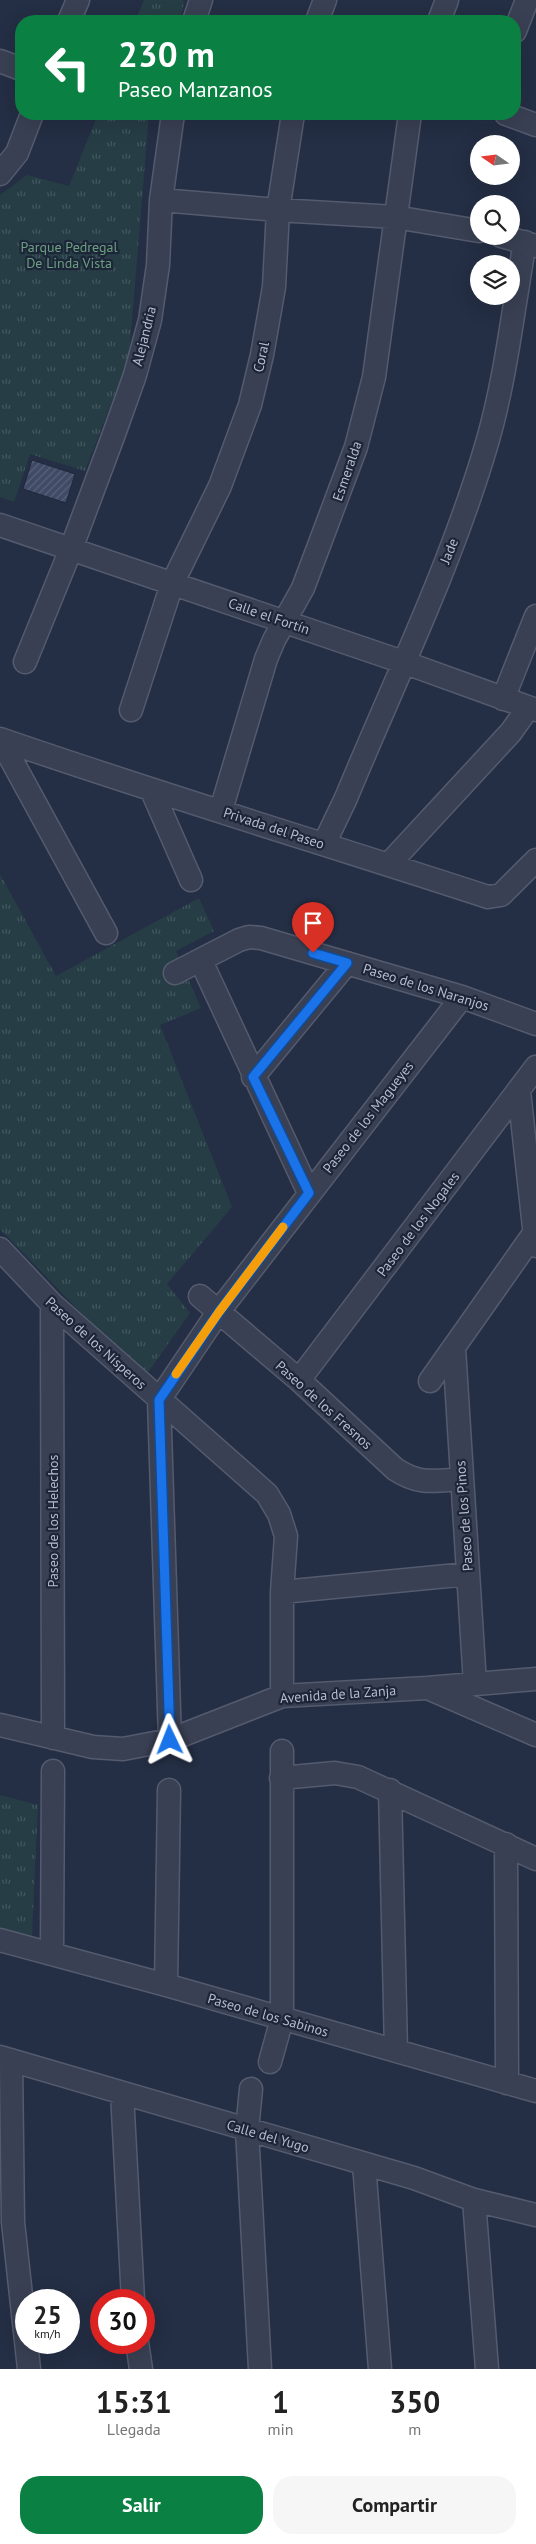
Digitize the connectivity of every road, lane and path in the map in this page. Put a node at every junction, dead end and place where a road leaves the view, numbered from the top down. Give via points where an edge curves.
1 (78, 0) edge
2 (200, 0) edge
3 (325, 0) edge
4 (447, 0) edge
5 (527, 0) edge
6 (72, 15) edge
7 (196, 15) edge
8 (319, 15) edge
9 (441, 15) edge
10 (521, 16) edge
11 (0, 61) edge
12 (15, 67) edge
13 (30, 120) edge
14 (172, 120) edge
15 (292, 120) edge
16 (409, 120) edge
17 (521, 120) edge
18 (536, 125) edge
19 (0, 174) edge
20 (161, 200) junction
21 (278, 210) junction
22 (395, 217) junction
23 (470, 230) edge
24 (531, 244) edge
25 (0, 525) edge
26 (71, 548) junction
27 (172, 584) junction
28 (536, 616) edge
29 (284, 622) junction
30 (25, 662) dead end
31 (403, 662) junction
32 (503, 699) junction
33 (532, 709) edge
34 (131, 710) dead end
35 (0, 739) edge
36 (152, 791) junction
37 (221, 810) junction
38 (324, 844) junction
39 (536, 860) edge
40 (389, 864) junction
41 (191, 880) dead end
42 (106, 933) dead end
43 (201, 961) junction
44 (347, 963) junction
45 (175, 973) dead end
46 (462, 997) junction
47 (536, 1024) edge
48 (536, 1067) edge
49 (253, 1077) junction
50 (519, 1090) junction
51 (309, 1193) junction
52 (535, 1239) edge
53 (0, 1249) edge
54 (200, 1296) dead end
55 (52, 1304) junction
56 (219, 1312) junction
57 (454, 1348) junction
58 (299, 1380) junction
59 (430, 1381) dead end
60 (159, 1400) junction
61 (461, 1479) junction
62 (468, 1574) junction
63 (282, 1592) junction
64 (536, 1678) edge
65 (475, 1684) junction
66 (427, 1688) junction
67 (282, 1696) junction
68 (0, 1725) edge
69 (536, 1736) edge
70 (53, 1738) junction
71 (170, 1740) junction
72 (282, 1751) dead end
73 (53, 1771) dead end
74 (281, 1778) junction
75 (169, 1790) dead end
76 (390, 1790) junction
77 (506, 1844) junction
78 (536, 1859) edge
79 (0, 1940) edge
80 (52, 1953) junction
81 (166, 1985) junction
82 (282, 2020) junction
83 (396, 2050) junction
84 (6, 2059) edge
85 (270, 2062) dead end
86 (507, 2083) junction
87 (251, 2089) dead end
88 (536, 2091) edge
89 (122, 2093) junction
90 (247, 2130) junction
91 (364, 2164) junction
92 (0, 2188) edge
93 (474, 2200) junction
94 (536, 2215) edge
95 (13, 2222) junction
96 (132, 2289) edge
97 (139, 2354) edge
98 (29, 2369) edge
99 (141, 2369) edge
100 (260, 2369) edge
101 (380, 2369) edge
102 (487, 2369) edge

1 - 6 street
2 - 7 street
3 - 8 street
4 - 9 street
5 - 10 street
11 - 12 street
13 - 19 street via 17,153
14 - 20 street, Alejandria
15 - 21 street, Coral
16 - 22 street, Esmeralda
17 - 18 street
20 - 21 street
20 - 26 street, Alejandria via 158,265 150,320 135,375
21 - 22 street
21 - 27 street, Coral via 274,287 250,406 220,486
22 - 23 street
22 - 29 street, Esmeralda via 374,377 356,447 303,588
24 - 31 street, Jade via 487,442 464,513
25 - 26 street, Calle el Fortín
26 - 27 street, Calle el Fortín
26 - 30 street, Alejandria
27 - 29 street, Calle el Fortín
27 - 34 street, Coral
28 - 32 street
29 - 31 street, Calle el Fortín
29 - 37 street, Esmeralda via 266,658
31 - 32 street, Calle el Fortín
31 - 38 street, Jade
32 - 33 street, Calle el Fortín
33 - 40 street
35 - 36 street, Privada del Paseo
35 - 42 street
36 - 37 street, Privada del Paseo
36 - 41 street
37 - 38 street, Privada del Paseo
38 - 40 street, Privada del Paseo
39 - 40 street, Privada del Paseo via 501,895 492,897
43 - 44 street, Paseo de los Naranjos via 248,937
43 - 45 street, Paseo de los Naranjos
43 - 49 street
44 - 46 street, Paseo de los Naranjos
44 - 49 street
46 - 47 street, Paseo de los Naranjos
46 - 51 street, Paseo de los Magueyes
48 - 50 street, Paseo de los Nogales
49 - 51 street
50 - 52 street
50 - 58 street, Paseo de los Nogales
51 - 56 street, Paseo de los Magueyes
52 - 57 street
53 - 55 street, Paseo de los Nísperos
54 - 56 street, Paseo de los Fresnos
55 - 60 street, Paseo de los Nísperos
55 - 70 street, Paseo de los Helechos
56 - 58 street, Paseo de los Fresnos
56 - 60 street, Paseo de los Magueyes
57 - 59 street
57 - 61 street, Paseo de los Pinos
58 - 61 street, Paseo de los Fresnos via 394,1469 409,1479
60 - 63 street, Paseo de los Nísperos via 267,1494 279,1514 286,1536
60 - 71 street
61 - 62 street, Paseo de los Pinos
62 - 63 street
62 - 65 street, Paseo de los Pinos
63 - 67 street, Paseo de los Nísperos
64 - 65 street, Avenida de la Zanja
65 - 66 street, Avenida de la Zanja
66 - 67 street, Avenida de la Zanja
66 - 69 street
67 - 71 street, Avenida de la Zanja
68 - 70 street, Avenida de la Zanja
70 - 71 street, Avenida de la Zanja via 93,1747 123,1749
72 - 74 street
73 - 80 street
74 - 76 street via 335,1772
74 - 82 street
75 - 81 street
76 - 77 street
76 - 83 street
77 - 78 street
77 - 86 street
79 - 80 street, Paseo de los Sabinos
80 - 81 street, Paseo de los Sabinos
81 - 82 street, Paseo de los Sabinos
82 - 83 street, Paseo de los Sabinos
82 - 85 street
83 - 86 street, Paseo de los Sabinos
84 - 89 street, Calle del Yugo
84 - 95 street
86 - 88 street, Paseo de los Sabinos
87 - 90 street
89 - 90 street, Calle del Yugo
89 - 96 street
90 - 91 street, Calle del Yugo
90 - 100 street
91 - 93 street, Calle del Yugo
91 - 101 street
92 - 95 street
93 - 94 street, Calle del Yugo
93 - 102 street
95 - 98 street
97 - 99 street

